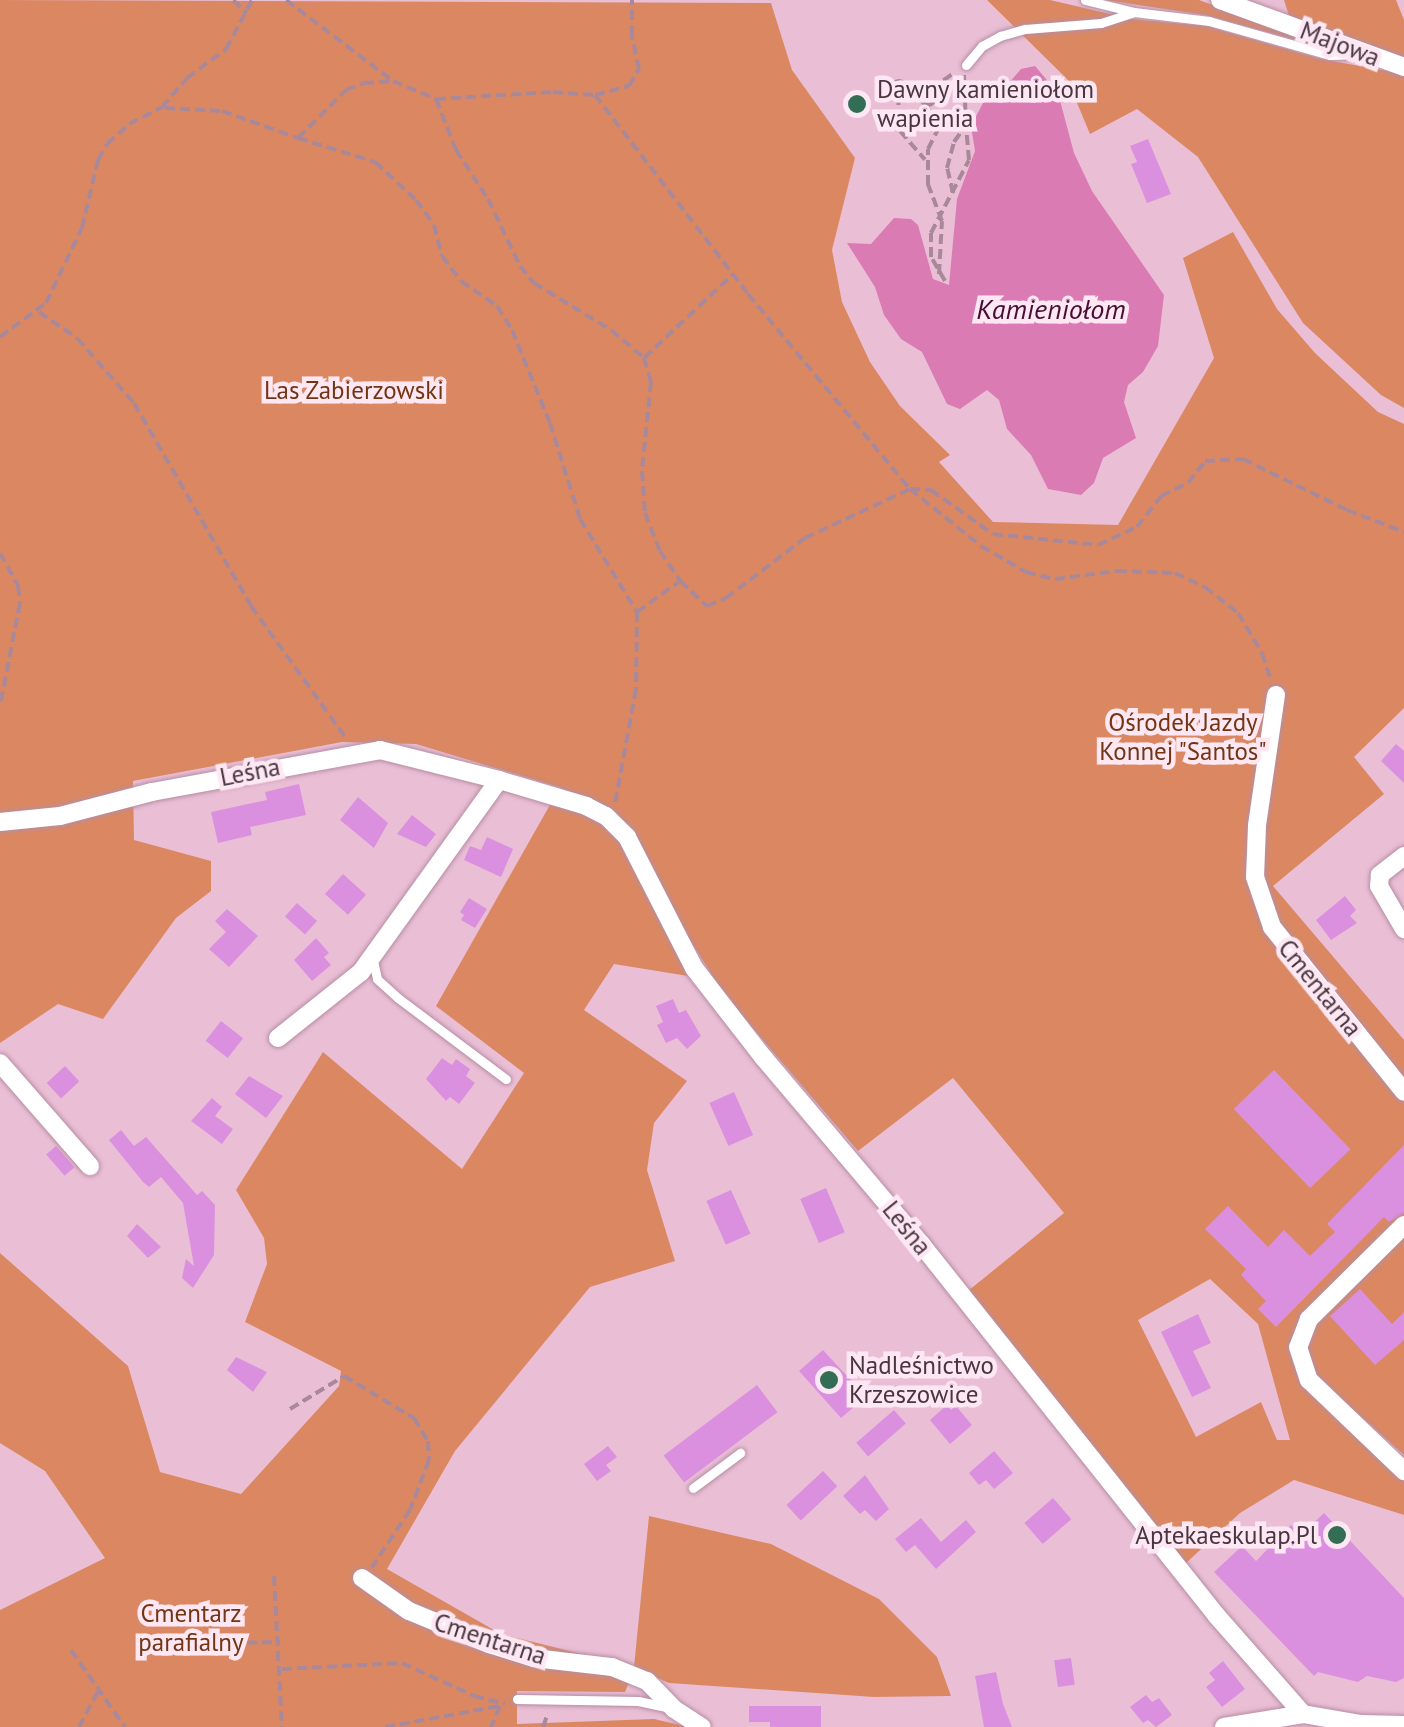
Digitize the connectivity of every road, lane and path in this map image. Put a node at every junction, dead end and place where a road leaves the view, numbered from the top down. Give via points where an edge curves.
1 (234, 0) edge
2 (252, 0) edge
3 (286, 0) edge
4 (632, 0) edge
5 (1086, 0) edge
6 (1220, 0) edge
7 (1265, 8) edge
8 (1134, 12) junction
9 (247, 13) junction
10 (1366, 54) junction
11 (1404, 67) edge
12 (965, 68) junction
13 (393, 81) junction
14 (906, 90) junction
15 (930, 91) junction
16 (595, 95) junction
17 (898, 95) junction
18 (921, 96) junction
19 (436, 99) junction
20 (927, 105) junction
21 (162, 108) junction
22 (964, 109) junction
23 (966, 125) junction
24 (936, 131) junction
25 (298, 138) junction
26 (927, 161) junction
27 (954, 194) junction
28 (940, 214) junction
29 (734, 274) junction
30 (939, 274) junction
31 (944, 281) dead end
32 (39, 312) junction
33 (0, 337) edge
34 (644, 358) junction
35 (910, 490) junction
36 (1404, 532) edge
37 (0, 553) edge
38 (680, 581) junction
39 (637, 612) junction
40 (1276, 695) joint
41 (0, 706) edge
42 (352, 754) junction
43 (499, 780) junction
44 (0, 822) edge
45 (612, 822) junction
46 (1404, 856) edge
47 (1404, 929) edge
48 (372, 958) junction
49 (278, 1038) dead end
50 (0, 1062) edge
51 (506, 1079) dead end
52 (1404, 1092) edge
53 (90, 1166) dead end
54 (1404, 1225) edge
55 (290, 1408) dead end
56 (740, 1453) dead end
57 (1404, 1471) edge
58 (694, 1488) dead end
59 (274, 1576) dead end
60 (362, 1578) joint
61 (217, 1642) dead end
62 (280, 1642) junction
63 (71, 1650) dead end
64 (282, 1669) junction
65 (99, 1690) junction
66 (517, 1699) joint
67 (500, 1706) junction
68 (674, 1709) junction
69 (1303, 1714) junction
70 (1404, 1725) edge
71 (79, 1727) edge
72 (125, 1727) edge
73 (282, 1727) edge
74 (384, 1727) edge
75 (490, 1727) edge
76 (702, 1727) edge
77 (1224, 1727) edge

1 - 9 path
2 - 9 path
3 - 13 path
4 - 16 path via 639,69 629,86
5 - 8 lane
6 - 7 street, Majowa
7 - 10 street, Majowa
8 - 10 lane via 1209,21 1330,55
8 - 12 lane via 1101,23 1000,36
9 - 21 path via 226,49 187,78
10 - 11 street, Majowa
12 - 15 path
12 - 22 path
13 - 19 path
13 - 25 path via 346,90
14 - 17 path
14 - 17 path via 896,82 892,90
14 - 18 path
15 - 18 path
15 - 20 path via 934,101
16 - 19 path
16 - 29 path
17 - 26 path via 900,131
18 - 20 path
19 - 34 path via 456,150 520,266 534,283
20 - 24 path
21 - 25 path via 222,111
21 - 32 path via 106,144 82,228
22 - 23 path
22 - 24 path
23 - 27 path via 969,160
23 - 27 path via 948,154
24 - 26 path
25 - 39 path via 375,162 416,200 461,281 497,306 550,423 580,519
26 - 28 path
27 - 28 path
28 - 30 path
28 - 30 path via 929,248
29 - 34 path
29 - 35 path
30 - 31 path
32 - 33 path
32 - 42 path via 77,338 134,403 251,606 342,727
34 - 38 path via 651,382 645,513
35 - 36 path via 932,490 993,534 1098,545 1137,526 1204,461 1244,459
35 - 38 path via 805,538 716,604 707,606
35 - 40 path via 1026,572 1055,579 1175,573 1205,587 1238,614 1262,653
37 - 41 path via 20,604
38 - 39 path
39 - 45 path via 636,690
40 - 52 street, Cmentarna via 1255,877 1272,927
42 - 43 street, Leśna via 380,750
42 - 44 street, Leśna via 60,816
43 - 45 street, Leśna via 586,806
43 - 48 street
45 - 69 street, Leśna via 627,837 694,968 1216,1616
46 - 47 street via 1380,874 1380,886
48 - 49 street
48 - 51 lane via 376,979
50 - 53 street
54 - 57 street via 1309,1319 1298,1347 1310,1380
55 - 60 path via 344,1376 414,1418 428,1440 429,1460 410,1510
56 - 58 lane
59 - 62 path
60 - 68 street, Cmentarna via 409,1611 489,1644 534,1658 612,1667 646,1680
61 - 62 path
62 - 64 path
63 - 65 path
64 - 67 path via 402,1663
64 - 73 path
65 - 71 path
65 - 72 path
66 - 67 path
66 - 68 lane, Cmentarna via 638,1701
67 - 74 path
67 - 75 path
68 - 76 street, Cmentarna
69 - 70 street
69 - 77 street

